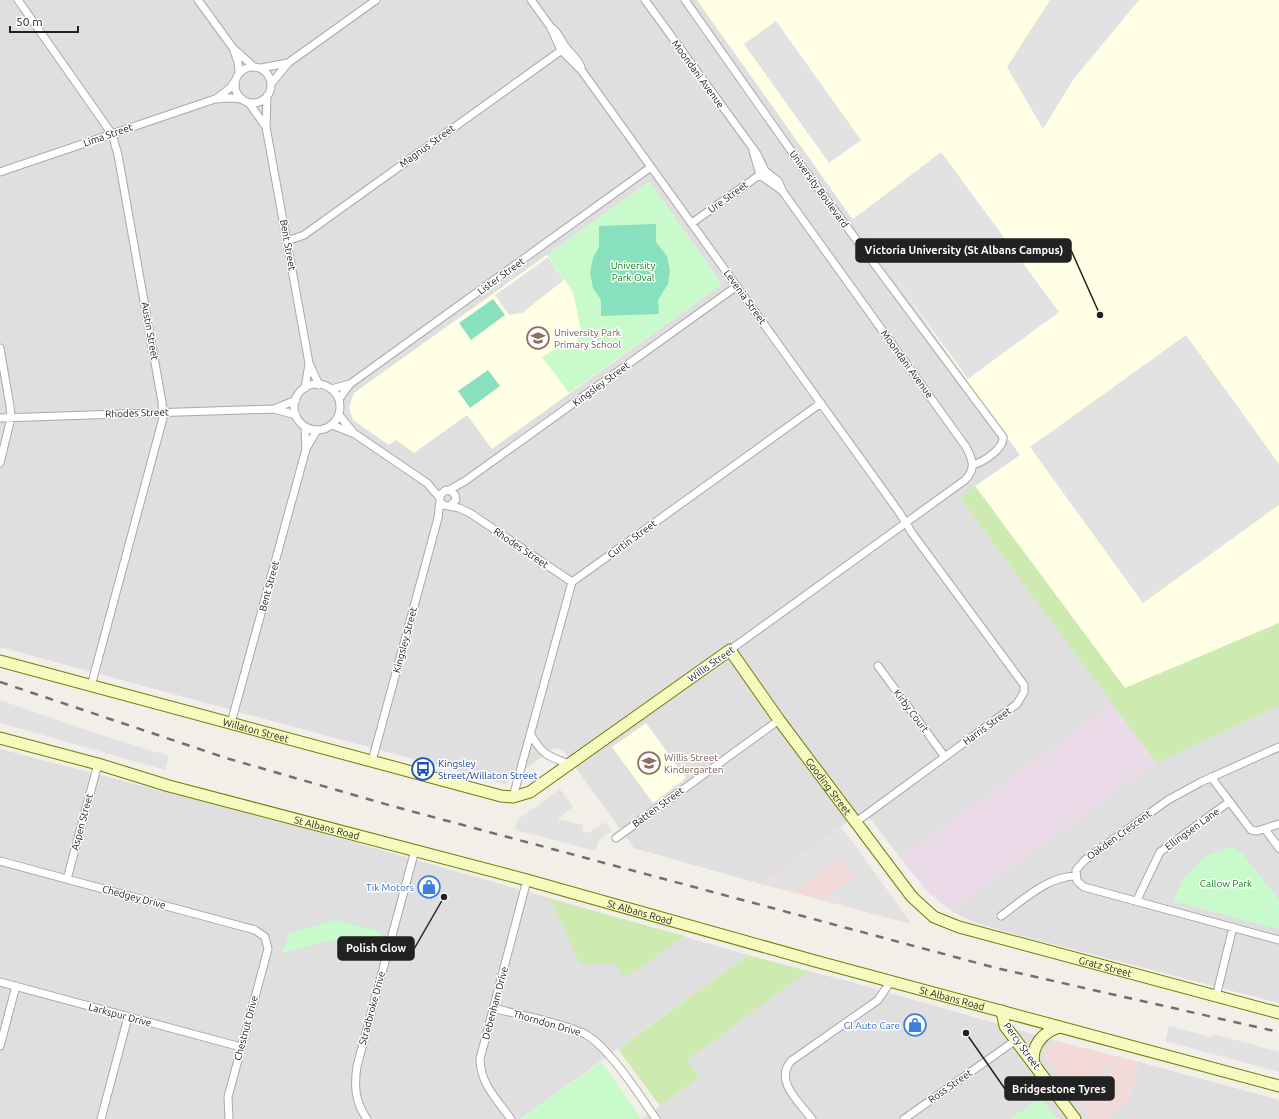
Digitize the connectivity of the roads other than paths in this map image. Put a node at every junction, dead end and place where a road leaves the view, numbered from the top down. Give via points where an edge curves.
1 (18, 0) edge
2 (198, 0) edge
3 (376, 0) edge
4 (531, 0) edge
5 (645, 0) edge
6 (684, 0) edge
7 (232, 48) junction
8 (563, 48) junction
9 (288, 63) junction
10 (253, 66) junction
11 (261, 68) junction
12 (239, 72) junction
13 (235, 81) junction
14 (271, 84) junction
15 (267, 96) junction
16 (215, 99) junction
17 (242, 99) junction
18 (249, 103) junction
19 (266, 127) junction
20 (112, 134) junction
21 (651, 167) junction
22 (0, 172) edge
23 (762, 173) junction
24 (692, 224) junction
25 (287, 241) junction
26 (737, 286) junction
27 (0, 348) edge
28 (309, 364) junction
29 (350, 384) junction
30 (319, 385) junction
31 (305, 388) junction
32 (331, 389) junction
33 (339, 399) junction
34 (296, 400) junction
35 (821, 403) junction
36 (274, 409) junction
37 (163, 412) junction
38 (296, 415) junction
39 (339, 415) junction
40 (0, 418) edge
41 (11, 418) junction
42 (332, 425) junction
43 (305, 427) junction
44 (317, 430) junction
45 (355, 434) junction
46 (306, 449) junction
47 (0, 462) edge
48 (973, 466) junction
49 (465, 481) junction
50 (426, 484) junction
51 (447, 490) junction
52 (456, 497) junction
53 (440, 499) junction
54 (449, 506) junction
55 (470, 513) junction
56 (438, 518) junction
57 (906, 524) junction
58 (572, 582) junction
59 (730, 650) junction
60 (0, 661) edge
61 (878, 666) dead end
62 (91, 686) junction
63 (778, 720) junction
64 (231, 723) junction
65 (531, 735) junction
66 (0, 738) edge
67 (1279, 747) edge
68 (945, 757) junction
69 (372, 761) junction
70 (98, 764) junction
71 (569, 764) junction
72 (1211, 777) junction
73 (513, 797) junction
74 (1229, 802) junction
75 (856, 822) junction
76 (1279, 824) edge
77 (1265, 829) junction
78 (616, 838) dead end
79 (1279, 848) edge
80 (415, 850) junction
81 (0, 861) edge
82 (1076, 876) junction
83 (67, 879) junction
84 (527, 880) junction
85 (1136, 902) junction
86 (1001, 916) dead end
87 (934, 917) joint
88 (1233, 927) junction
89 (265, 937) joint
90 (1279, 940) edge
91 (891, 981) junction
92 (0, 982) edge
93 (16, 986) junction
94 (1216, 997) junction
95 (493, 1008) junction
96 (1002, 1011) junction
97 (1279, 1013) edge
98 (128, 1017) junction
99 (1060, 1027) junction
100 (1016, 1040) junction
101 (0, 1046) edge
102 (241, 1047) junction
103 (1034, 1064) junction
104 (1279, 1086) edge
105 (101, 1119) edge
106 (229, 1119) edge
107 (367, 1119) edge
108 (511, 1119) edge
109 (656, 1119) edge
110 (812, 1119) edge
111 (904, 1119) edge
112 (1075, 1119) edge

1 - 20 street, Austin Street
2 - 7 street
3 - 9 street
4 - 8 street, Levenia Street via 550,26 559,33
5 - 23 street, Moondani Avenue via 761,160
6 - 48 street, University Boulevard via 806,172 1003,437 990,456
7 - 10 street
7 - 12 street
8 - 21 street, Levenia Street via 578,60 582,71
8 - 25 street, Magnus Street via 304,235
9 - 11 street
9 - 14 street
10 - 11 street
10 - 12 street
11 - 14 street via 268,75
12 - 13 street
13 - 16 street, Lima Street
13 - 17 street via 236,91
14 - 15 street
15 - 18 street via 259,102
15 - 19 street, Bent Street
16 - 17 street, Lima Street
16 - 20 street, Lima Street
17 - 18 street
18 - 19 street, Bent Street
19 - 25 street, Bent Street
20 - 22 street, Lima Street
20 - 37 street, Austin Street via 118,155
21 - 24 street, Levenia Street
21 - 29 street, Lister Street
23 - 24 street, Ure Street
23 - 48 street, Moondani Avenue via 778,181 783,192 966,447
24 - 26 street, Levenia Street
25 - 28 street, Bent Street
26 - 35 street, Levenia Street
26 - 49 street, Kingsley Street
27 - 41 street
28 - 30 street, Bent Street
28 - 31 street, Bent Street
29 - 32 street, Lister Street
29 - 33 street, Lister Street
30 - 31 street
30 - 32 street
31 - 34 street
32 - 33 street
33 - 39 street
34 - 36 street, Rhodes Street
34 - 38 street
35 - 57 street, Levenia Street
35 - 58 street, Curtin Street
36 - 37 street, Rhodes Street
36 - 38 street, Rhodes Street
37 - 41 street, Rhodes Street
37 - 62 street, Austin Street
38 - 43 street
39 - 42 street
39 - 45 street
40 - 41 street, Rhodes Street
41 - 47 street
42 - 44 street
42 - 45 street
43 - 44 street
43 - 46 street, Bent Street
44 - 46 street, Bent Street
45 - 50 street
46 - 64 street, Bent Street
48 - 57 street via 965,480
49 - 51 street, Kingsley Street
49 - 52 street, Kingsley Street
50 - 51 street
50 - 53 street
51 - 52 street
51 - 53 street via 441,493
52 - 54 street
52 - 55 street, Rhodes Street
53 - 54 street via 443,505
53 - 56 street, Kingsley Street
54 - 55 street, Rhodes Street
54 - 56 street, Kingsley Street
55 - 58 street, Rhodes Street
56 - 69 street, Kingsley Street
57 - 59 street, Willis Street
57 - 68 street, Harris Street via 1024,685 1024,692 1017,704
58 - 65 street
59 - 63 street, Gooding Street
59 - 71 street, Willis Street
60 - 62 street, Willaton Street
61 - 68 street, Kirby Court
62 - 64 street, Willaton Street
63 - 75 street, Gooding Street
63 - 78 street, Batten Street
64 - 69 street, Willaton Street
65 - 71 street via 547,757
65 - 73 street
66 - 70 street, St Albans Road
67 - 72 street, Oakden Crescent
68 - 75 street, Harris Street
69 - 73 street, Willaton Street via 500,796
70 - 80 street, St Albans Road via 169,786
70 - 83 street, Aspen Street
71 - 73 street, Willis Street via 530,792
72 - 74 street
72 - 82 street, Oakden Crescent via 1168,800 1084,860 1076,870
74 - 77 street via 1251,830
74 - 85 street, Ellingsen Lane via 1160,852
75 - 87 street, Gooding Street via 912,897
76 - 77 street
77 - 79 street
80 - 84 street, St Albans Road
80 - 107 street, Stradbroke Drive via 357,1066 356,1094
81 - 83 street, Chedgey Drive
82 - 85 street via 1079,884 1084,887
82 - 86 street via 1064,876 1050,881
83 - 89 street, Chedgey Drive via 255,930
84 - 91 street, St Albans Road
84 - 95 street, Debenham Drive
85 - 88 street
87 - 94 street, Gratz Street via 959,927
88 - 90 street
88 - 94 street
89 - 102 street, Chestnut Drive via 268,949
91 - 96 street, St Albans Road
91 - 110 street via 878,1000 786,1067 786,1084
92 - 93 street, Larkspur Drive
93 - 98 street, Larkspur Drive
93 - 101 street
94 - 97 street, Gratz Street
95 - 108 street, Debenham Drive via 480,1067 486,1084
95 - 109 street, Thorndon Drive via 588,1036 610,1057
96 - 99 street, St Albans Road
96 - 100 street, Percy Street via 1005,1026
98 - 102 street, Larkspur Drive
98 - 105 street
99 - 103 street via 1046,1032 1033,1052
99 - 104 street, St Albans Road
100 - 103 street, Percy Street
100 - 111 street, Ross Street
102 - 106 street, Chestnut Drive via 228,1097
103 - 112 street, Percy Street

